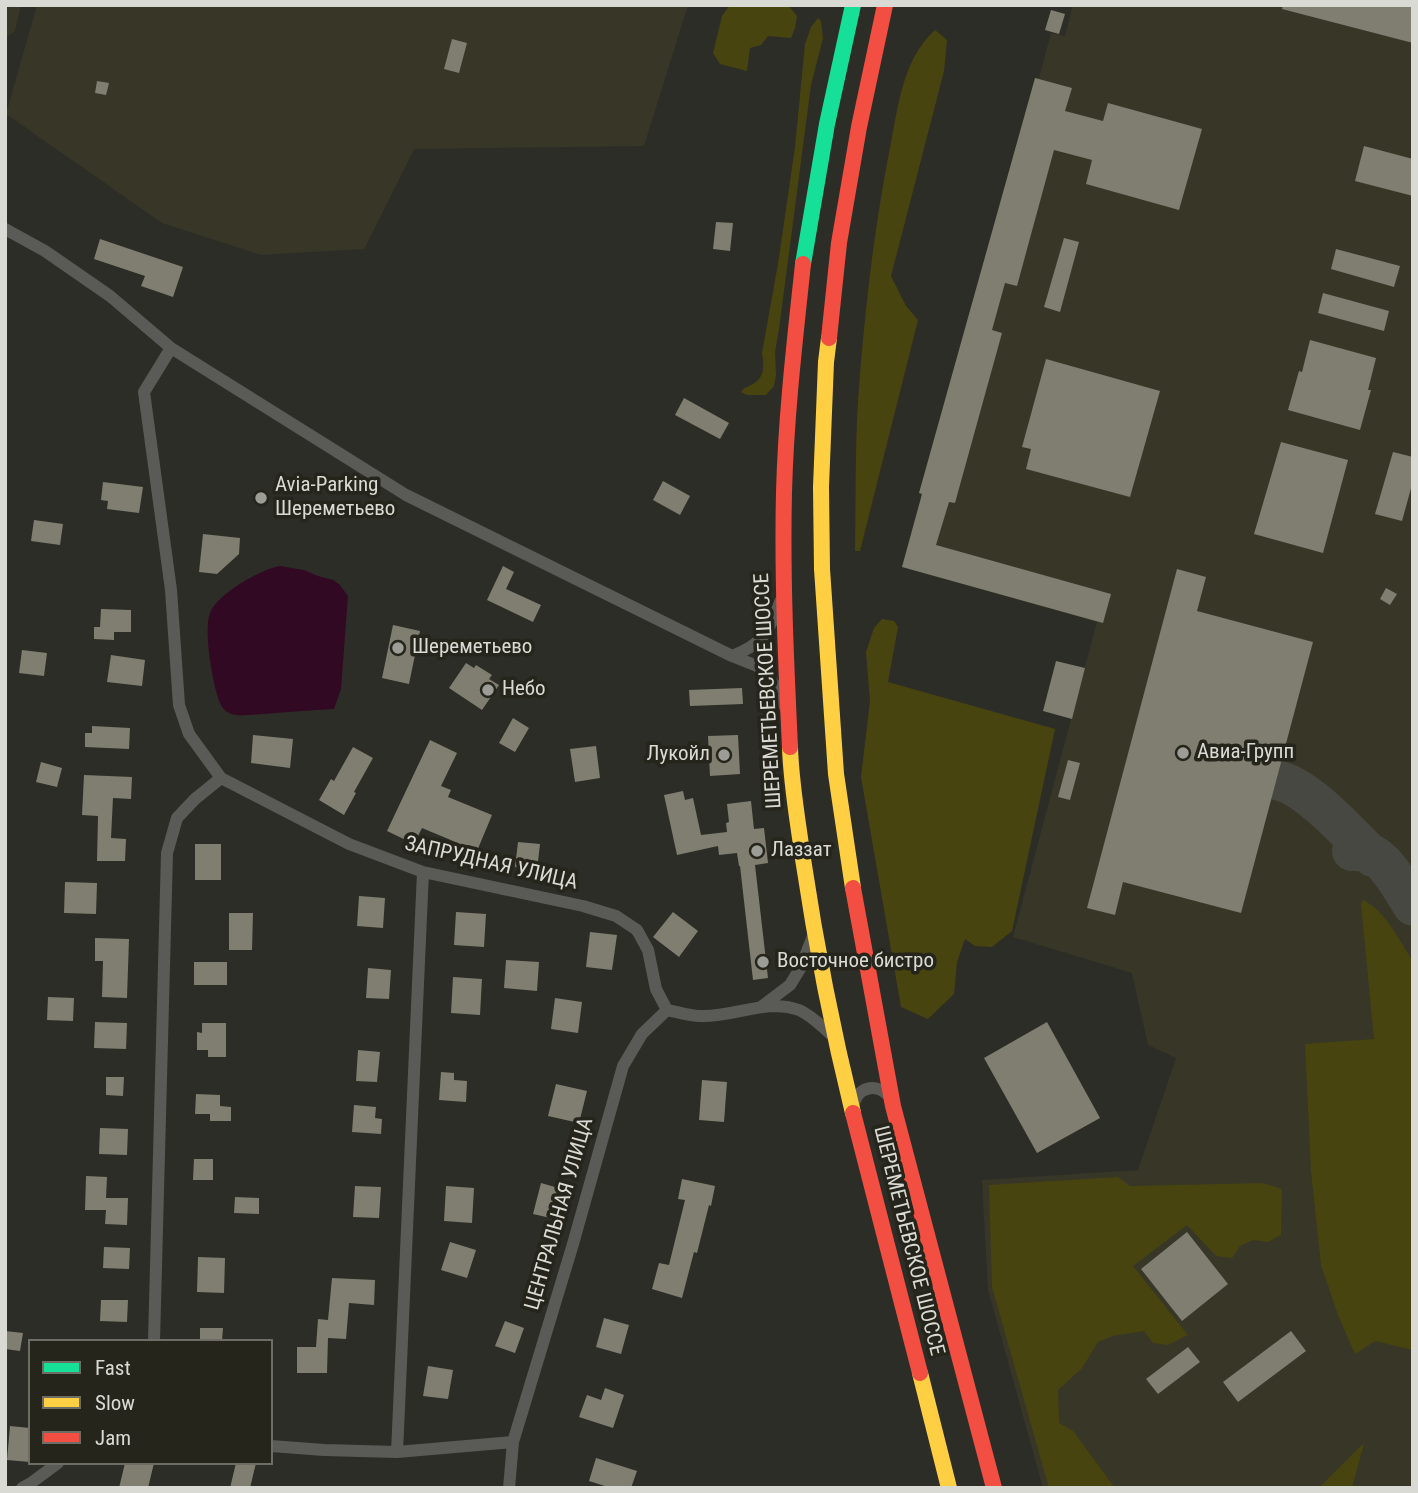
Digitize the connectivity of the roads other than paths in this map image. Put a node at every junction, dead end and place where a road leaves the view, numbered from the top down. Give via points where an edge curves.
1 (853, 5) edge
2 (885, 5) edge
3 (5, 229) edge
4 (172, 348) junction
5 (783, 595) junction
6 (732, 656) junction
7 (788, 714) junction
8 (221, 778) junction
9 (423, 872) junction
10 (814, 935) junction
11 (761, 1007) junction
12 (667, 1010) junction
13 (834, 1037) junction
14 (893, 1106) junction
15 (853, 1114) junction
16 (154, 1339) edge
17 (513, 1442) junction
18 (273, 1446) edge
19 (397, 1452) junction
20 (55, 1465) edge
21 (22, 1488) edge
22 (509, 1488) edge
23 (949, 1488) edge
24 (994, 1488) edge

1 - 5 main road, ШЕРЕМЕТЬЕВСКОЕ ШОССЕ via 805,247 792,367
2 - 14 main road, ШЕРЕМЕТЬЕВСКОЕ ШОССЕ via 839,243 826,362 821,487 836,774
3 - 4 street via 110,296
4 - 6 street via 406,495
4 - 8 street via 144,392 171,590 179,705 189,734
5 - 6 street via 763,636 751,649
5 - 7 main road, ШЕРЕМЕТЬЕВСКОЕ ШОССЕ
6 - 7 street via 757,666 774,684
7 - 10 main road, ШЕРЕМЕТЬЕВСКОЕ ШОССЕ via 791,780
8 - 9 street, ЗАПРУДНАЯ УЛИЦА via 349,844
8 - 16 street via 177,818 167,853
9 - 12 street, ЗАПРУДНАЯ УЛИЦА via 616,916 637,930 648,950 656,989
9 - 19 street
10 - 11 street via 790,985
10 - 13 main road, ШЕРЕМЕТЬЕВСКОЕ ШОССЕ
11 - 12 street via 700,1016
11 - 13 street via 797,1010
12 - 17 street, ЦЕНТРАЛЬНАЯ УЛИЦА via 642,1034 622,1066
13 - 15 main road, ШЕРЕМЕТЬЕВСКОЕ ШОССЕ
14 - 15 street via 890,1097 874,1087 857,1096
14 - 24 main road, ШЕРЕМЕТЬЕВСКОЕ ШОССЕ
15 - 23 main road, ШЕРЕМЕТЬЕВСКОЕ ШОССЕ
17 - 19 street
17 - 22 street, ЦЕНТРАЛЬНАЯ УЛИЦА
18 - 19 street
20 - 21 street

